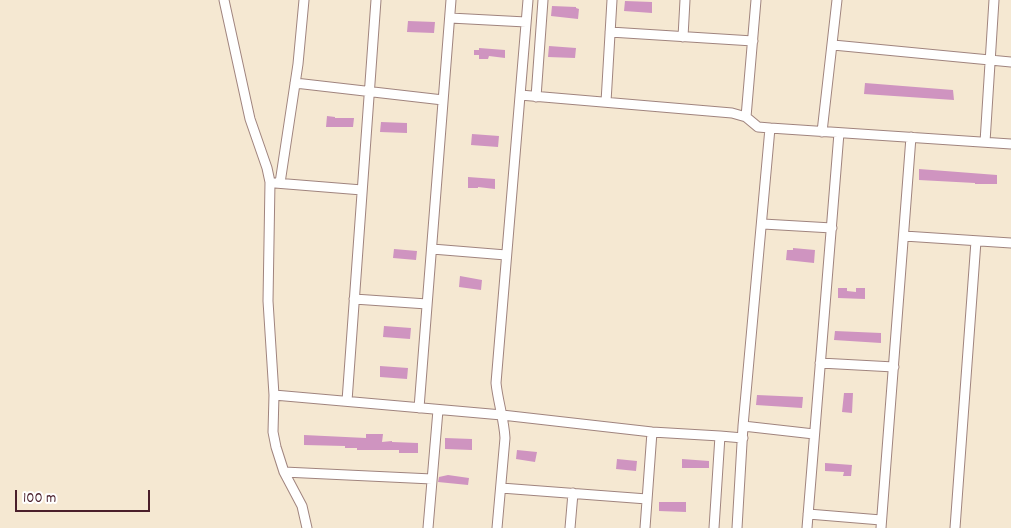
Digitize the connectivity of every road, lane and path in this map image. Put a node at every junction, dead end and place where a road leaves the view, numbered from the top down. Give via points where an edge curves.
1 (224, 0) edge
2 (304, 0) edge
3 (376, 0) edge
4 (451, 0) edge
5 (528, 0) edge
6 (543, 0) edge
7 (612, 0) edge
8 (685, 0) edge
9 (756, 0) edge
10 (837, 0) edge
11 (994, 0) edge
12 (450, 18) junction
13 (526, 22) junction
14 (610, 32) junction
15 (682, 38) junction
16 (753, 41) junction
17 (832, 44) junction
18 (990, 60) junction
19 (1011, 62) edge
20 (295, 83) junction
21 (370, 92) junction
22 (520, 95) junction
23 (536, 97) junction
24 (444, 100) junction
25 (606, 102) junction
26 (746, 117) junction
27 (770, 128) junction
28 (822, 132) junction
29 (839, 133) junction
30 (911, 137) junction
31 (985, 142) junction
32 (1011, 144) edge
33 (275, 183) junction
34 (362, 190) junction
35 (763, 224) junction
36 (832, 228) junction
37 (904, 236) junction
38 (976, 241) junction
39 (1011, 243) edge
40 (432, 249) junction
41 (506, 256) junction
42 (354, 299) junction
43 (427, 304) junction
44 (820, 363) junction
45 (894, 368) junction
46 (274, 395) junction
47 (348, 401) junction
48 (419, 408) junction
49 (438, 410) junction
50 (502, 415) junction
51 (743, 426) junction
52 (652, 432) junction
53 (814, 434) junction
54 (720, 436) junction
55 (743, 438) junction
56 (284, 472) junction
57 (432, 479) junction
58 (501, 488) junction
59 (573, 493) junction
60 (647, 499) junction
61 (808, 514) junction
62 (881, 524) edge
63 (306, 528) edge
64 (428, 528) edge
65 (497, 528) edge
66 (570, 528) edge
67 (645, 528) edge
68 (714, 528) edge
69 (737, 528) edge
70 (807, 528) edge
71 (955, 528) edge

1 - 33 street via 250,119
2 - 20 street
3 - 21 street
4 - 12 street
5 - 13 street
6 - 23 street
7 - 14 street
8 - 15 street
9 - 16 street
10 - 17 street
11 - 18 street
12 - 13 street
12 - 24 street
13 - 22 street
14 - 15 street
14 - 25 street
15 - 16 street
16 - 26 street
17 - 18 street
17 - 28 street
18 - 19 street
18 - 31 street
20 - 21 street
20 - 33 street
21 - 24 street
21 - 34 street
22 - 23 street
22 - 41 street
23 - 25 street
24 - 40 street
25 - 26 street via 732,112
26 - 27 street via 758,127
27 - 28 street
27 - 35 street
28 - 29 street
29 - 30 street
29 - 36 street
30 - 31 street
30 - 37 street
31 - 32 street
33 - 34 street
33 - 46 street via 268,301
34 - 42 street
35 - 36 street
35 - 51 street
36 - 44 street
37 - 38 street
37 - 45 street
38 - 39 street
38 - 71 street
40 - 41 street
40 - 43 street
41 - 50 street via 496,383
42 - 43 street
42 - 47 street
43 - 48 street
44 - 45 street
44 - 53 street
45 - 62 street
46 - 47 street
46 - 56 street via 273,432
47 - 48 street
48 - 49 street
49 - 50 street
49 - 57 street
50 - 52 street
50 - 58 street via 505,438
51 - 53 street
51 - 55 street
52 - 54 street
52 - 60 street
53 - 61 street
54 - 55 street
54 - 68 street
55 - 69 street
56 - 57 street
56 - 63 street via 302,506
57 - 64 street
58 - 59 street
58 - 65 street
59 - 60 street
59 - 66 street
60 - 67 street
61 - 62 street
61 - 70 street

